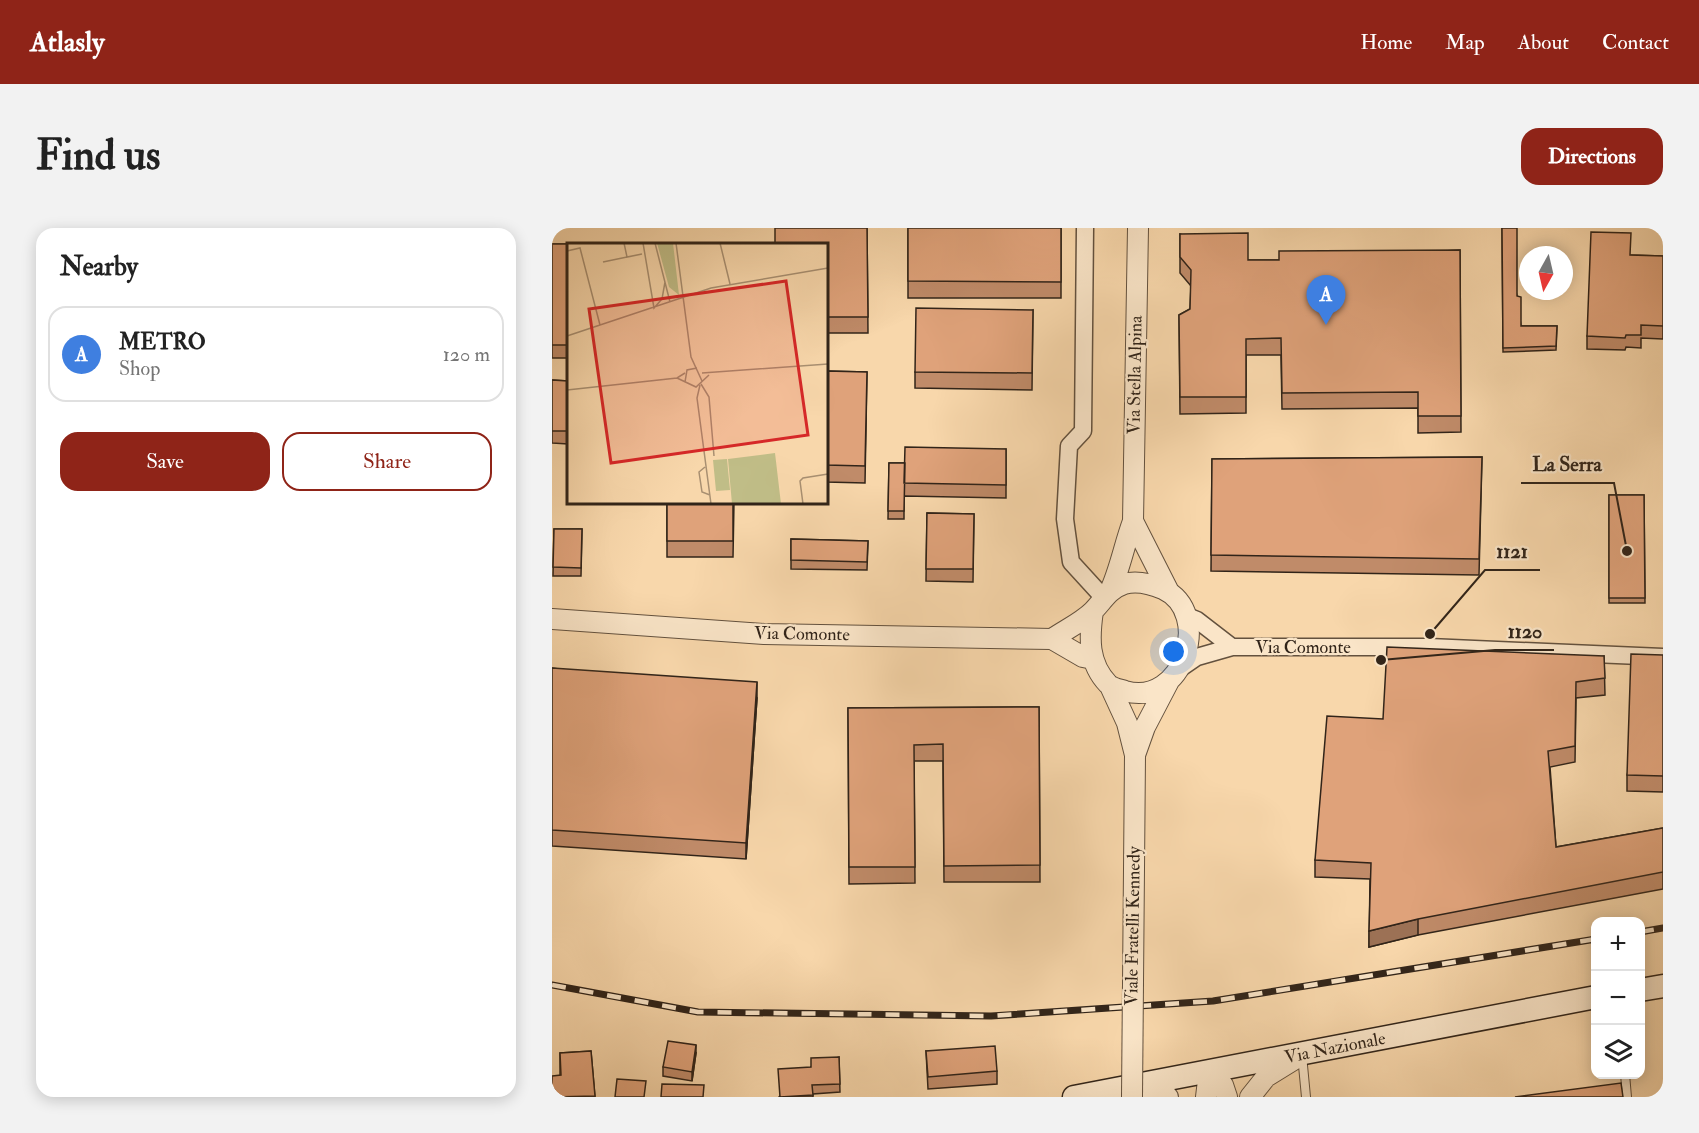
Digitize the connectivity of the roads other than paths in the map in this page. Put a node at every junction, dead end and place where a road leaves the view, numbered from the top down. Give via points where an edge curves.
1 (1085, 228) edge
2 (1137, 228) edge
3 (1133, 521) junction
4 (1168, 592) junction
5 (1102, 600) junction
6 (1187, 616) junction
7 (552, 619) edge
8 (1052, 639) junction
9 (1232, 647) junction
10 (1663, 657) edge
11 (1094, 659) junction
12 (1175, 675) junction
13 (1110, 686) junction
14 (1135, 755) junction
15 (1663, 986) edge
16 (1645, 989) edge
17 (1591, 998) edge
18 (1302, 1055) junction
19 (1209, 1072) junction
20 (1625, 1079) edge
21 (1166, 1095) edge
22 (1074, 1097) edge
23 (1132, 1097) edge
24 (1143, 1097) edge
25 (1206, 1097) edge
26 (1227, 1097) edge
27 (1250, 1097) edge
28 (1306, 1097) edge
29 (1627, 1097) edge

1 - 5 street via 1083,431 1069,447 1065,519 1071,562
2 - 3 street, Via Stella Alpina
3 - 4 street, Via Stella Alpina
3 - 5 street, Via Stella Alpina via 1118,575
4 - 5 street via 1134,582 1122,585
4 - 6 street
5 - 8 street
5 - 11 street via 1089,633
6 - 9 street, Via Comonte
6 - 12 street via 1187,652
7 - 8 street, Via Comonte via 764,634
8 - 11 street
9 - 10 street, Via Comonte via 1429,647
9 - 12 street, Via Comonte via 1197,657
11 - 13 street
12 - 13 street via 1152,692 1137,694
12 - 14 street, Viale Fratelli Kennedy via 1145,728
13 - 14 street, Viale Fratelli Kennedy via 1127,723
14 - 23 street, Viale Fratelli Kennedy, bridge
15 - 16 main road
17 - 18 main road, Via Nazionale
18 - 19 main road, Via Nazionale
18 - 27 street via 1266,1077
18 - 28 lane
19 - 22 main road, Via Nazionale
19 - 25 street
19 - 26 street via 1223,1085
20 - 29 lane
21 - 24 street

